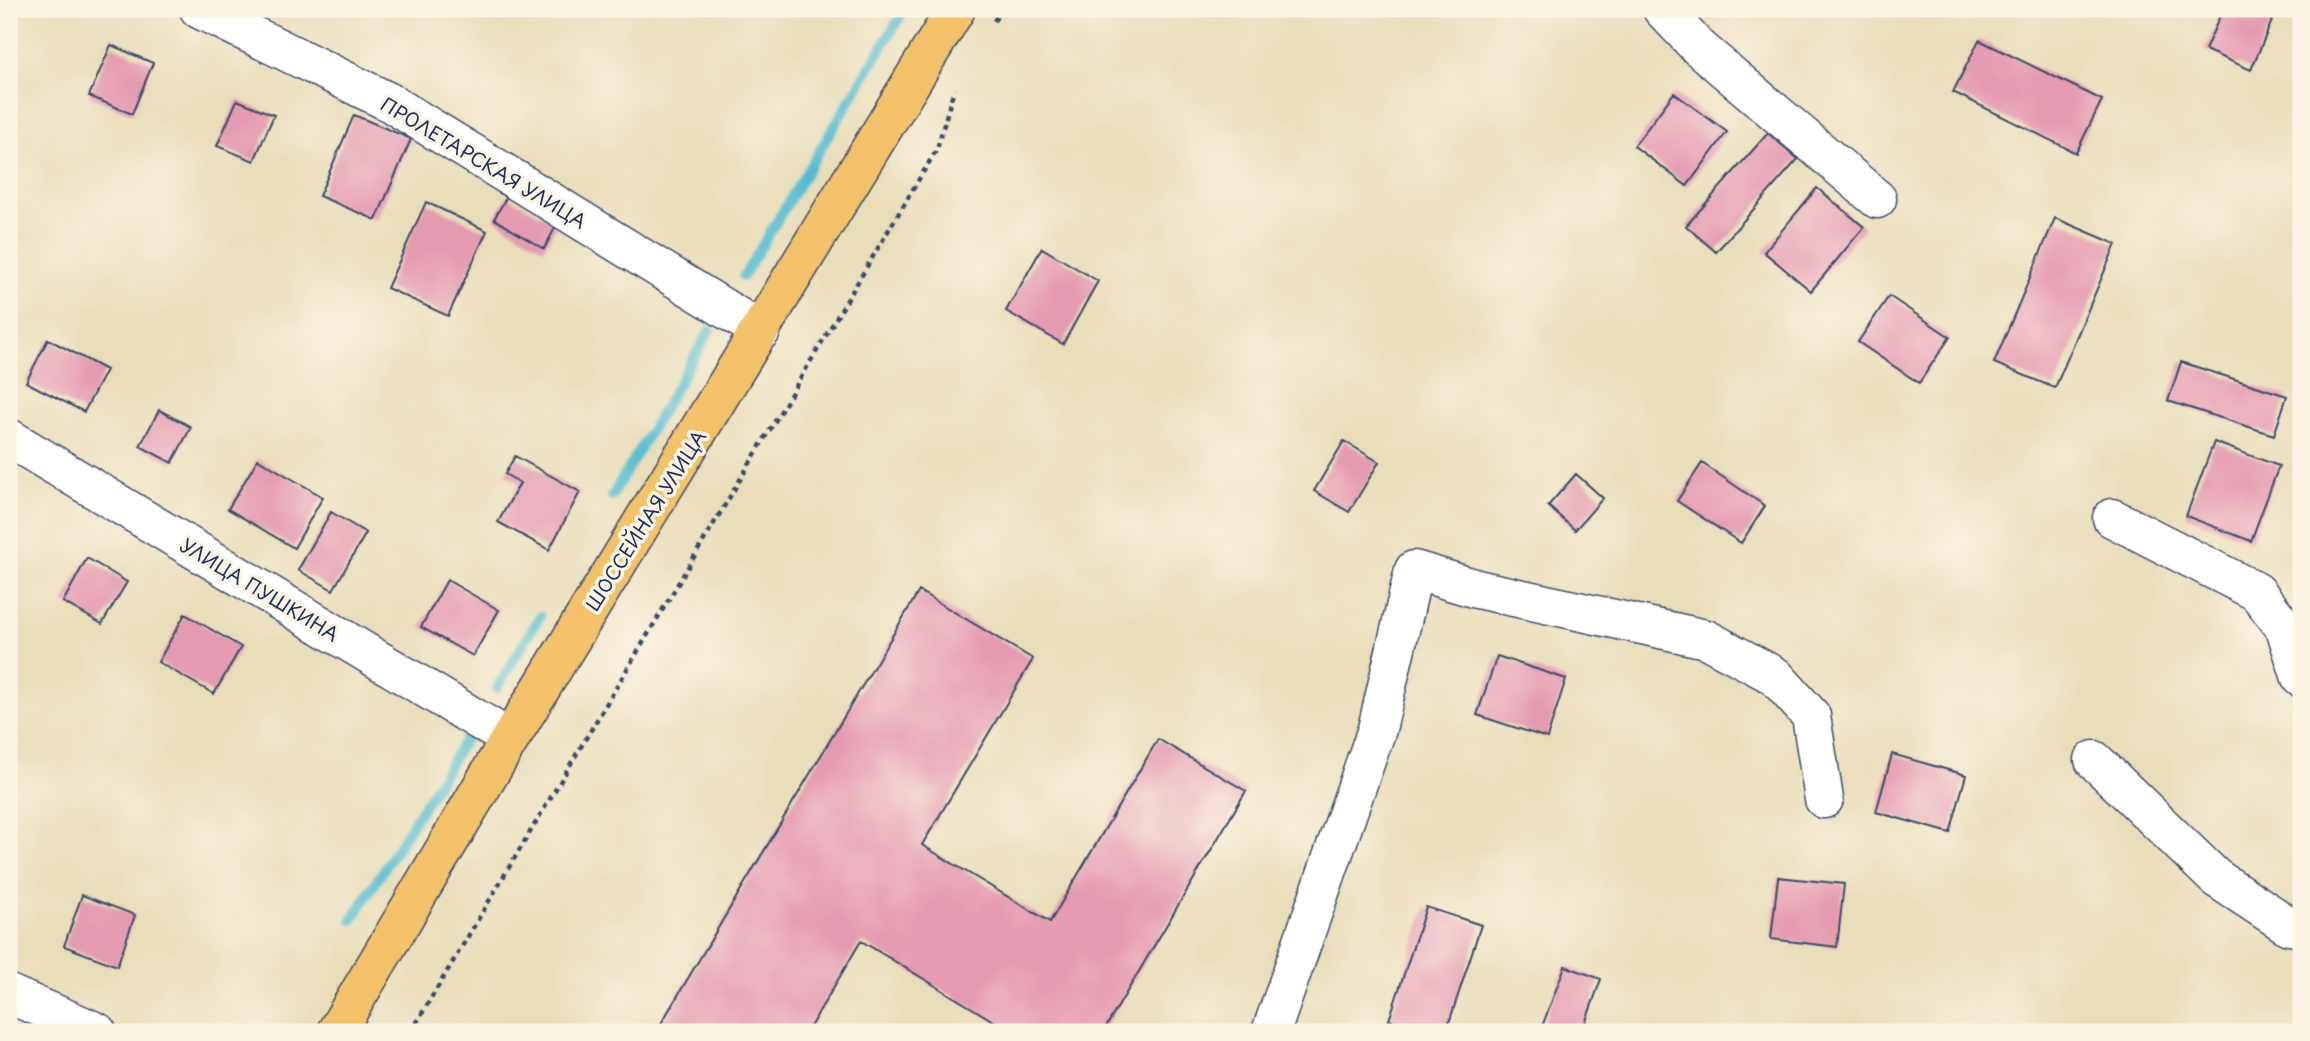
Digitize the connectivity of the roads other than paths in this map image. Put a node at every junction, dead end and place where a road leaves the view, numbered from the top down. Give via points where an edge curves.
1 (199, 9) edge
2 (956, 9) edge
3 (1662, 9) edge
4 (1877, 199) dead end
5 (761, 331) junction
6 (9, 438) edge
7 (2112, 518) dead end
8 (2301, 678) edge
9 (510, 739) junction
10 (2094, 760) dead end
11 (1824, 799) dead end
12 (2301, 927) edge
13 (9, 995) edge
14 (97, 1032) edge
15 (336, 1032) edge
16 (1271, 1032) edge

1 - 5 street, ПРОЛЕТАРСКАЯ УЛИЦА via 389,102
2 - 5 main road, ШОССЕЙНАЯ УЛИЦА
3 - 4 street via 1697,46
5 - 9 main road, ШОССЕЙНАЯ УЛИЦА
6 - 9 street, УЛИЦА ПУШКИНА
7 - 8 street via 2257,593 2285,628
9 - 15 main road, ШОССЕЙНАЯ УЛИЦА
10 - 12 street via 2216,878 2290,926
11 - 16 street via 1811,716 1775,676 1706,639 1477,589 1414,570 1377,729
13 - 14 street

